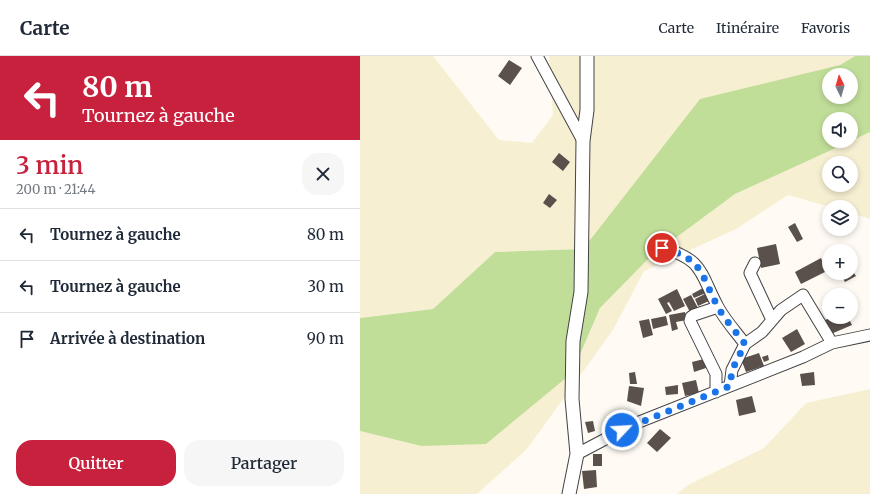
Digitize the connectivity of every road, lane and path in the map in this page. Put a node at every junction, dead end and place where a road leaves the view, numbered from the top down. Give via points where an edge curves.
1 (537, 56) edge
2 (586, 56) edge
3 (583, 140) junction
4 (662, 248) dead end
5 (755, 263) dead end
6 (718, 307) junction
7 (772, 320) junction
8 (870, 335) edge
9 (832, 343) junction
10 (745, 344) junction
11 (730, 386) junction
12 (716, 392) junction
13 (576, 454) junction
14 (569, 494) edge

1 - 3 street
2 - 3 street via 587,110
3 - 13 street via 581,292 573,341 572,373
4 - 6 street via 684,254 694,262
5 - 7 street via 750,272
6 - 10 street
6 - 12 street via 694,315 690,321 716,374
7 - 9 street via 788,304 803,295
7 - 10 street via 762,332
8 - 9 street
9 - 11 street via 803,358
10 - 11 street via 734,365
11 - 12 street
12 - 13 street via 634,424
13 - 14 street

